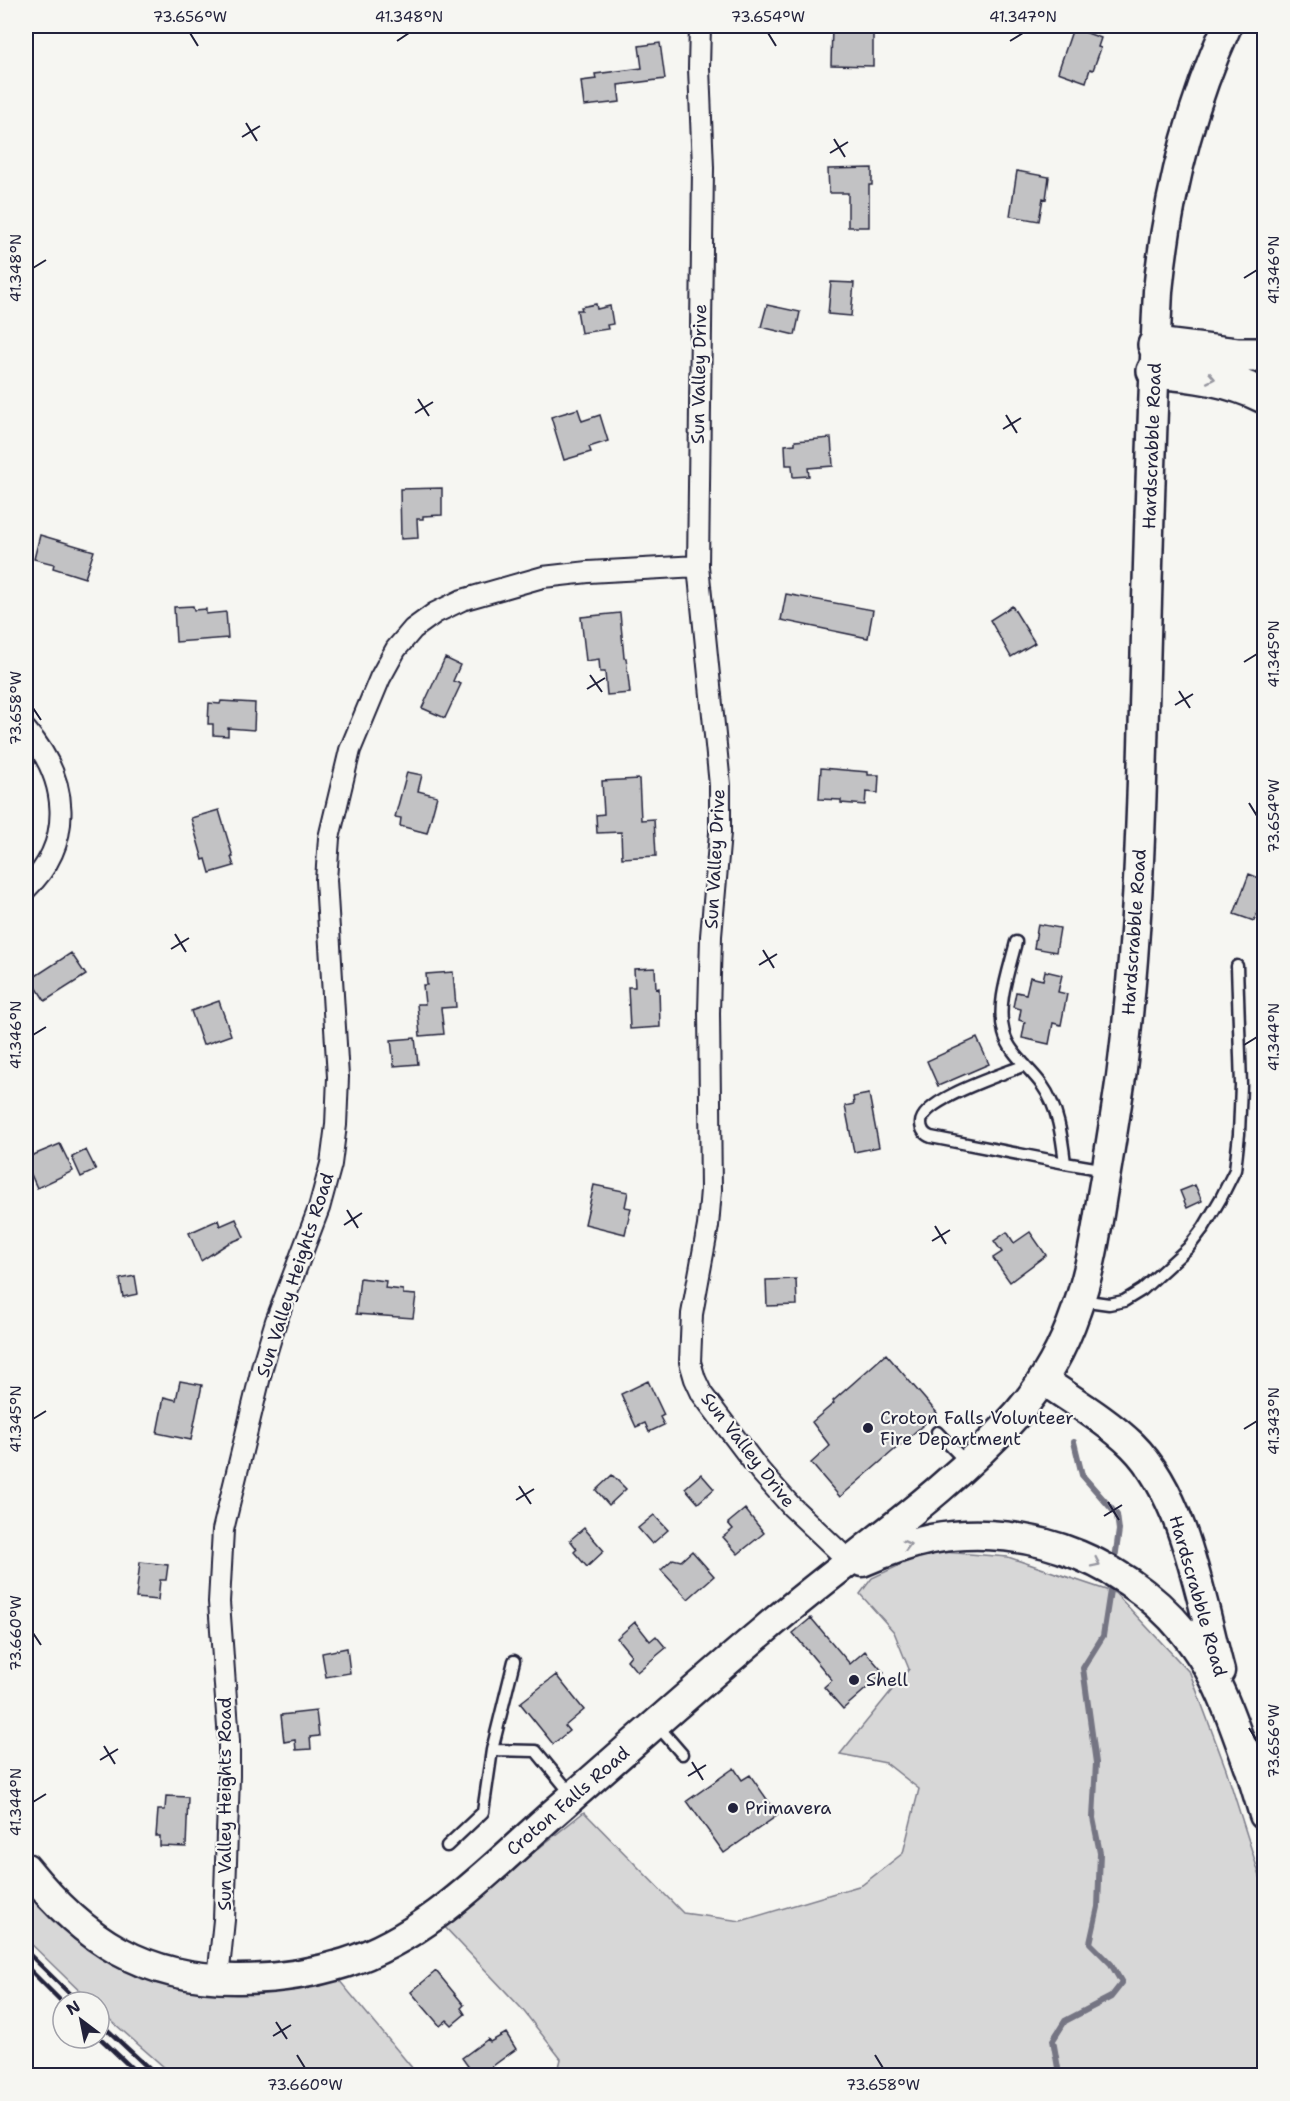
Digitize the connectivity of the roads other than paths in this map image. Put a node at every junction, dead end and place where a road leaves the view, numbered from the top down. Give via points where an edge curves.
1 (700, 26) edge
2 (1227, 26) edge
3 (1264, 355) edge
4 (1155, 358) junction
5 (1264, 396) edge
6 (698, 566) junction
7 (26, 730) edge
8 (26, 890) edge
9 (1016, 942) dead end
10 (1237, 966) dead end
11 (1025, 1065) junction
12 (1065, 1163) junction
13 (1107, 1170) junction
14 (1080, 1300) junction
15 (1043, 1380) junction
16 (937, 1432) dead end
17 (967, 1463) junction
18 (849, 1561) junction
19 (815, 1587) junction
20 (514, 1661) dead end
21 (656, 1724) junction
22 (492, 1750) junction
23 (682, 1754) dead end
24 (1250, 1767) junction
25 (573, 1796) junction
26 (1264, 1815) edge
27 (447, 1846) dead end
28 (26, 1868) edge
29 (218, 1979) junction

1 - 6 street, Sun Valley Drive via 703,168
2 - 4 main road, Hardscrabble Road via 1193,117 1169,205 1159,280
3 - 4 highway
4 -> 5 highway
4 - 13 main road, Hardscrabble Road via 1139,891 1131,997
6 - 18 street, Sun Valley Drive via 719,775 720,833 709,1013 711,1190 689,1338 690,1362 702,1394 760,1471 792,1508
6 - 29 street, Sun Valley Heights Road via 543,578 462,600 435,613 413,629 396,649 350,750 329,838 326,880 338,1077 331,1164 263,1364 224,1530 219,1602 229,1776
7 - 8 street via 50,764 61,809 51,857
9 - 11 lane via 1001,1013 1004,1035
10 - 14 lane via 1241,1084 1235,1170 1188,1248 1142,1290 1124,1301 1109,1304
11 - 12 lane via 1049,1097
11 - 12 lane via 942,1099 925,1113 921,1127 931,1137
12 - 13 lane
13 - 14 main road, Hardscrabble Road
14 - 15 main road, Hardscrabble Road
15 - 17 main road, Croton Falls Road via 1020,1410
15 - 24 main road, Hardscrabble Road via 1133,1446 1164,1489 1188,1550 1220,1673
16 - 17 lane
17 - 18 main road, Croton Falls Road
18 - 19 main road, Croton Falls Road
19 - 21 main road, Croton Falls Road
19 -> 24 main road via 899,1547 968,1535 1029,1540 1085,1558 1135,1586 1178,1624 1209,1668
20 - 22 lane
21 - 23 lane
21 - 25 main road, Croton Falls Road
22 - 25 lane via 536,1751
22 - 27 lane via 483,1812
24 - 26 main road
25 - 29 main road, Croton Falls Road via 444,1908 380,1950 317,1971
28 - 29 main road, Croton Falls Road via 81,1925 121,1953 158,1969

